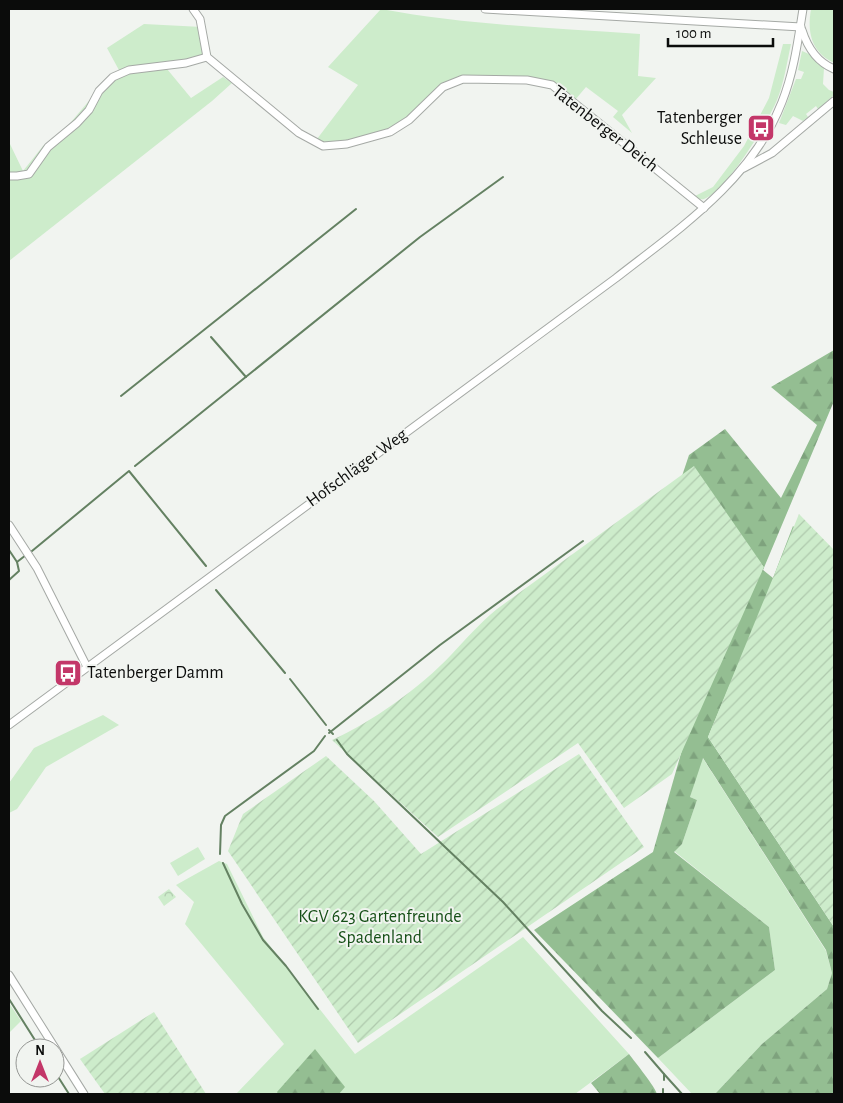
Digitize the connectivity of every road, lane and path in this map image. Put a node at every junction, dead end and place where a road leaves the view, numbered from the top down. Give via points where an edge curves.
1 (193, 9) edge
2 (485, 9) edge
3 (803, 9) edge
4 (801, 27) junction
5 (207, 57) junction
6 (834, 69) edge
7 (834, 101) edge
8 (742, 170) junction
9 (9, 176) edge
10 (704, 208) junction
11 (9, 526) edge
12 (88, 667) junction
13 (9, 725) edge
14 (9, 974) edge
15 (84, 1094) edge

1 - 5 street via 200,19
2 - 4 street
3 - 4 street
4 - 6 street via 806,44 813,53
4 - 8 street via 781,104 757,150
5 - 9 street via 129,70 113,78 99,91 83,116 48,147 29,174
5 - 10 street, Tatenberger Deich via 299,133 323,146 347,144 390,132 409,120 443,87 463,79 526,80 552,85
7 - 8 street via 772,153
8 - 10 street, Hofschläger Weg
10 - 12 street, Hofschläger Weg via 616,278
11 - 12 street via 37,568
12 - 13 street, Hofschläger Weg
14 - 15 street

